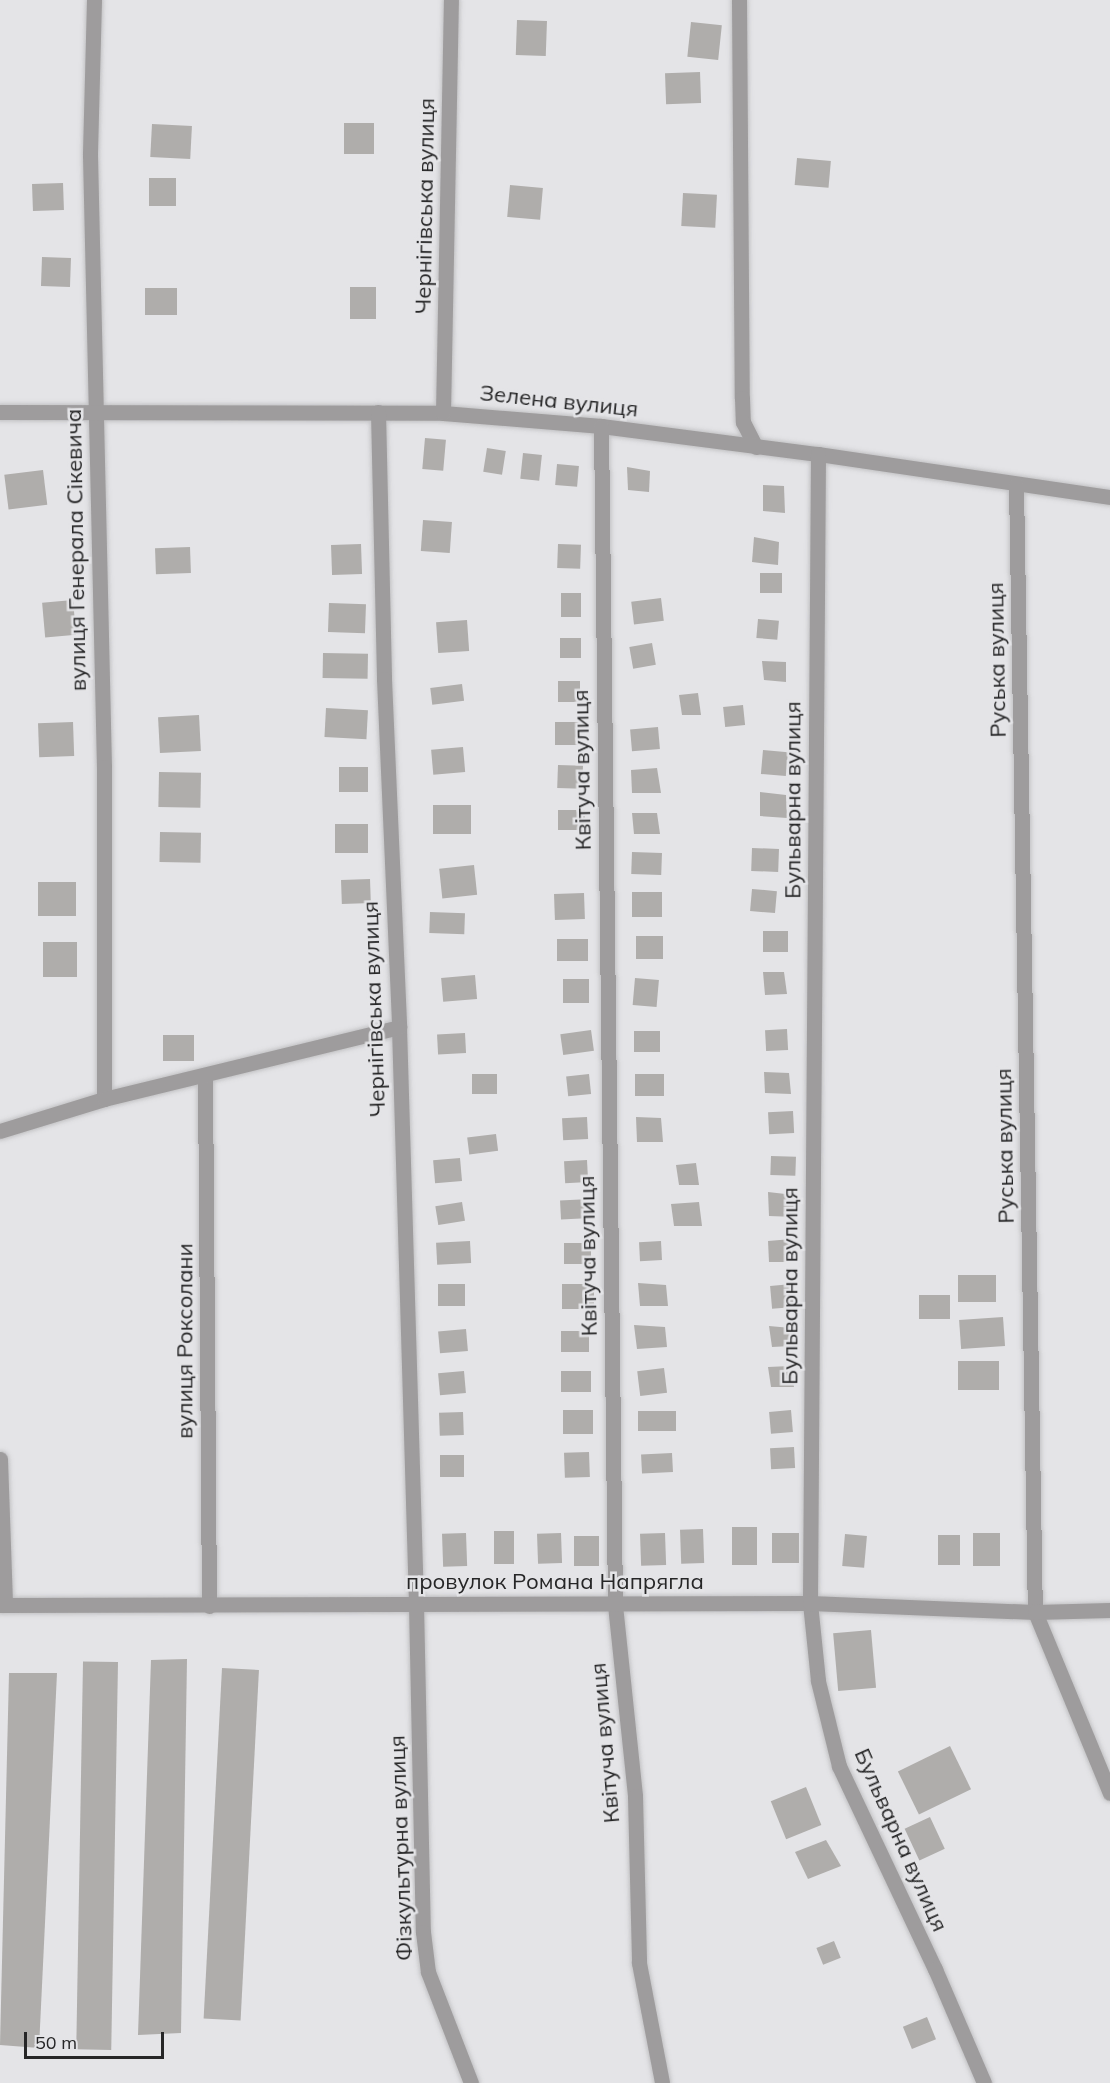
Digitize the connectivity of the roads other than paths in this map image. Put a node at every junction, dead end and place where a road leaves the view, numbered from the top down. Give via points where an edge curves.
1 (93, 0) edge
2 (451, 0) edge
3 (739, 0) edge
4 (0, 412) edge
5 (95, 412) junction
6 (378, 412) junction
7 (443, 413) junction
8 (601, 426) junction
9 (756, 447) junction
10 (818, 454) junction
11 (1016, 484) junction
12 (1110, 497) edge
13 (399, 1027) junction
14 (205, 1075) junction
15 (104, 1099) junction
16 (0, 1131) edge
17 (0, 1459) edge
18 (810, 1603) junction
19 (416, 1604) junction
20 (2, 1605) edge
21 (615, 1605) junction
22 (209, 1606) junction
23 (1110, 1610) edge
24 (1035, 1611) junction
25 (1110, 1793) edge
26 (471, 2083) edge
27 (662, 2083) edge
28 (984, 2083) edge

1 - 5 street, вулиця Генерала Сікевича via 90,155
2 - 7 street, Чернігівська вулиця
3 - 9 street via 742,398 743,422
4 - 5 street, Зелена вулиця
5 - 6 street, Зелена вулиця
5 - 15 street, вулиця Генерала Сікевича via 104,767
6 - 7 street, Зелена вулиця
6 - 13 street, Чернігівська вулиця via 384,679
7 - 8 street, Зелена вулиця
8 - 9 street, Зелена вулиця
8 - 21 street, Квітуча вулиця
9 - 10 street, Зелена вулиця
10 - 11 street, Зелена вулиця
10 - 18 street, Бульварна вулиця
11 - 12 street, Зелена вулиця
11 - 24 street, Руська вулиця
13 - 14 street
13 - 19 street, Чернігівська вулиця
14 - 15 street
14 - 22 street, вулиця Роксолани
15 - 16 street
17 - 20 street
18 - 21 street, провулок Романа Напрягла
18 - 24 street, провулок Романа Напрягла
18 - 28 street, Бульварна вулиця via 818,1681 839,1766
19 - 21 street, провулок Романа Напрягла
19 - 22 street, провулок Романа Напрягла
19 - 26 street, Фізкультурна вулиця via 423,1932 428,1972
20 - 22 street, провулок Романа Напрягла
21 - 27 street, Квітуча вулиця via 635,1796 639,1963
23 - 24 street, провулок Романа Напрягла
24 - 25 street, Руська вулиця

